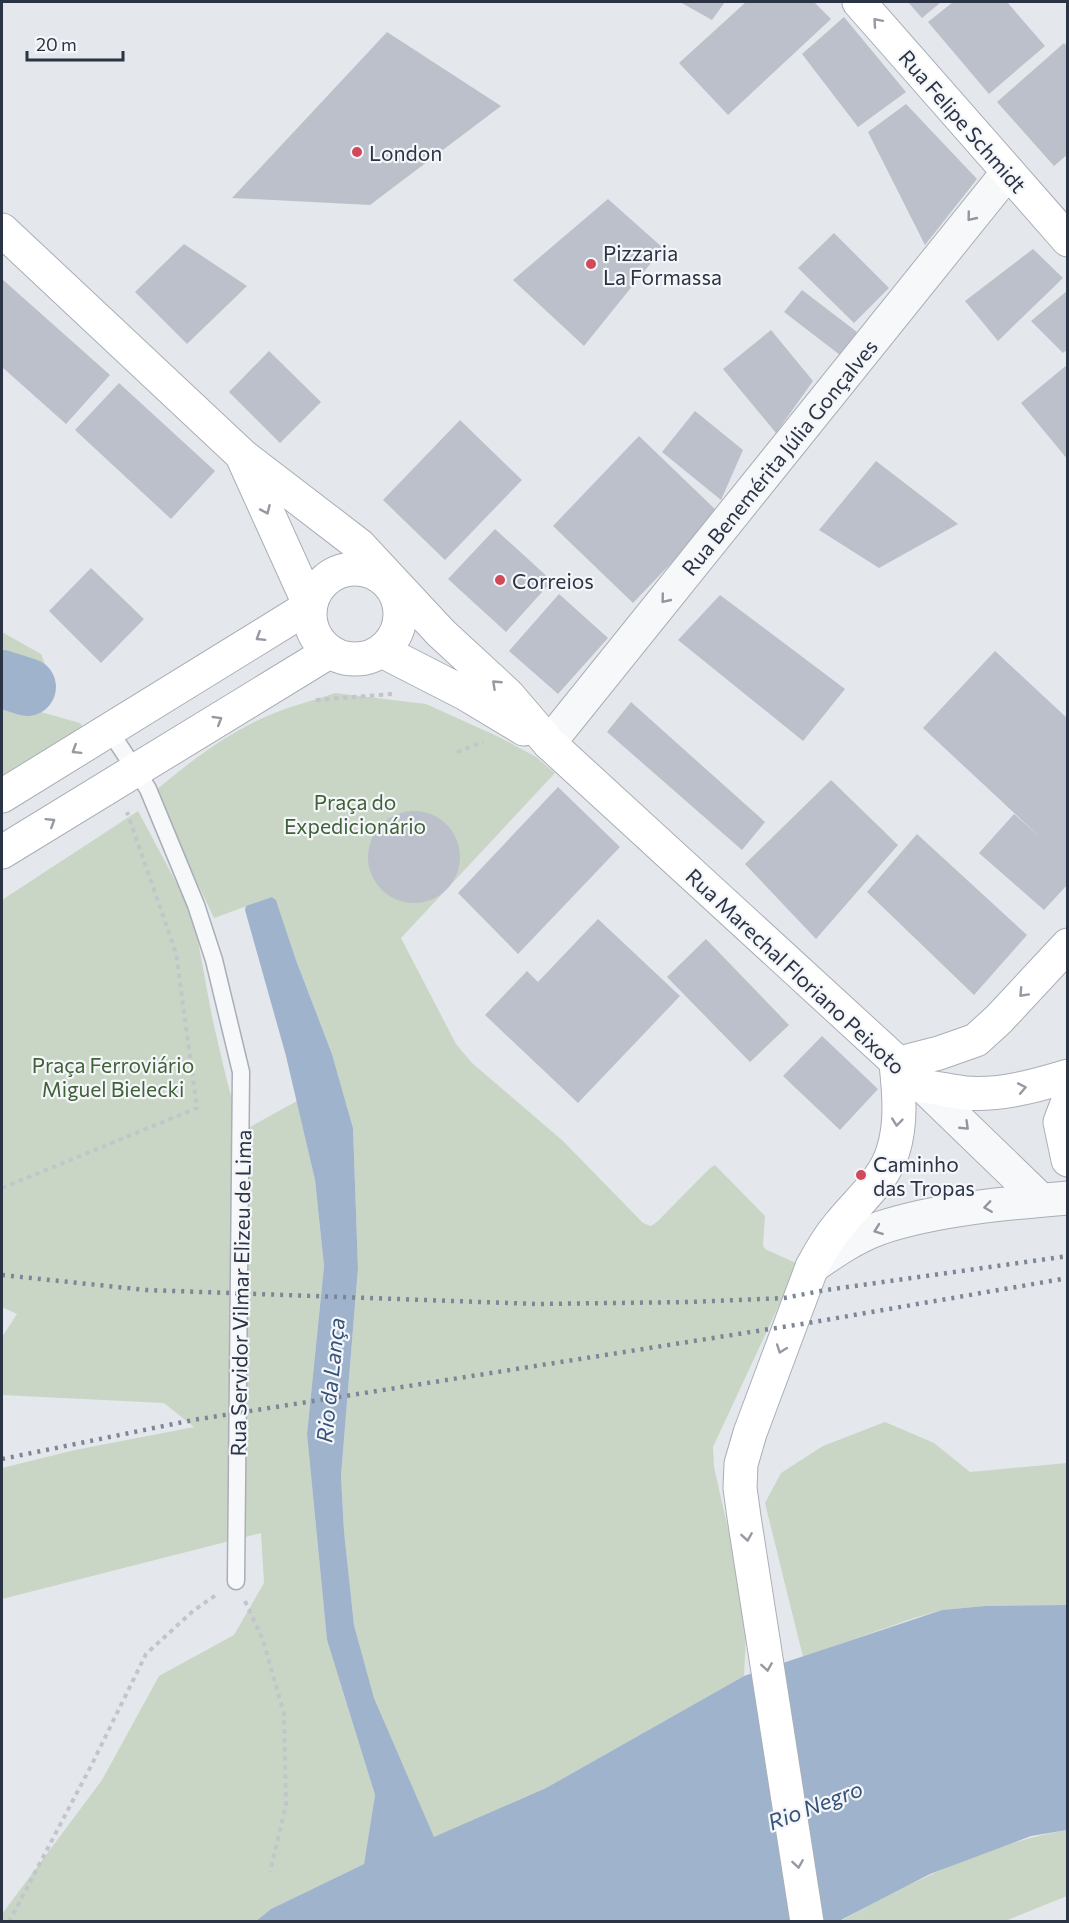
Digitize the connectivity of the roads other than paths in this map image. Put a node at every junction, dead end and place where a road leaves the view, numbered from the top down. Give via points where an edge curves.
1 (859, 2) edge
2 (1008, 172) junction
3 (2, 230) edge
4 (1068, 240) edge
5 (243, 456) junction
6 (304, 502) junction
7 (362, 558) junction
8 (288, 559) junction
9 (310, 606) junction
10 (400, 607) junction
11 (441, 633) junction
12 (382, 651) junction
13 (329, 652) junction
14 (282, 681) junction
15 (441, 682) junction
16 (110, 730) junction
17 (549, 743) junction
18 (142, 779) junction
19 (2, 796) edge
20 (2, 852) edge
21 (1066, 956) edge
22 (896, 1064) junction
23 (1068, 1076) edge
24 (923, 1086) junction
25 (1068, 1101) edge
26 (1068, 1160) edge
27 (1054, 1199) edge
28 (812, 1267) junction
29 (236, 1581) road end
30 (807, 1922) edge

2 -> 1 main road, Rua Felipe Schmidt
2 - 4 main road, Rua Felipe Schmidt
2 -> 17 street, Rua Benemérita Júlia Gonçalves
3 - 5 main road, Rua Marechal Floriano Peixoto
5 - 6 main road, Rua Marechal Floriano Peixoto
5 -> 8 main road, Rua Marechal Floriano Peixoto
6 - 7 main road, Rua Marechal Floriano Peixoto
6 - 8 main road
7 - 9 main road via 320,587
7 - 10 main road via 387,583
7 - 11 main road, Rua Marechal Floriano Peixoto
8 - 9 main road, Rua Marechal Floriano Peixoto
9 - 13 main road via 310,624
9 -> 16 main road
10 - 11 main road, Rua Marechal Floriano Peixoto
10 - 12 main road via 393,638
17 -> 11 main road, Rua Marechal Floriano Peixoto via 508,695
12 - 13 main road via 355,660
12 - 15 main road, Rua Marechal Floriano Peixoto
13 - 14 main road
14 - 15 main road via 361,675
18 -> 14 main road
15 - 17 main road, Rua Marechal Floriano Peixoto
16 - 18 lane, Rua Servidor Vilmar Elizeu de Lima
16 -> 19 main road
17 - 22 main road, Rua Marechal Floriano Peixoto
20 -> 18 main road
18 - 29 lane, Rua Servidor Vilmar Elizeu de Lima via 196,905 241,1072
21 -> 22 main road via 976,1041
22 - 24 main road, Rua Marechal Floriano Peixoto
22 -> 28 main road via 898,1122 893,1151 882,1174 840,1224
24 -> 23 main road via 966,1093 999,1092
24 -> 27 street, Rua Marechal Floriano Peixoto
25 - 26 main road via 1060,1122
27 -> 28 street via 935,1215 879,1229 846,1244
28 -> 30 main road via 741,1464 743,1508

